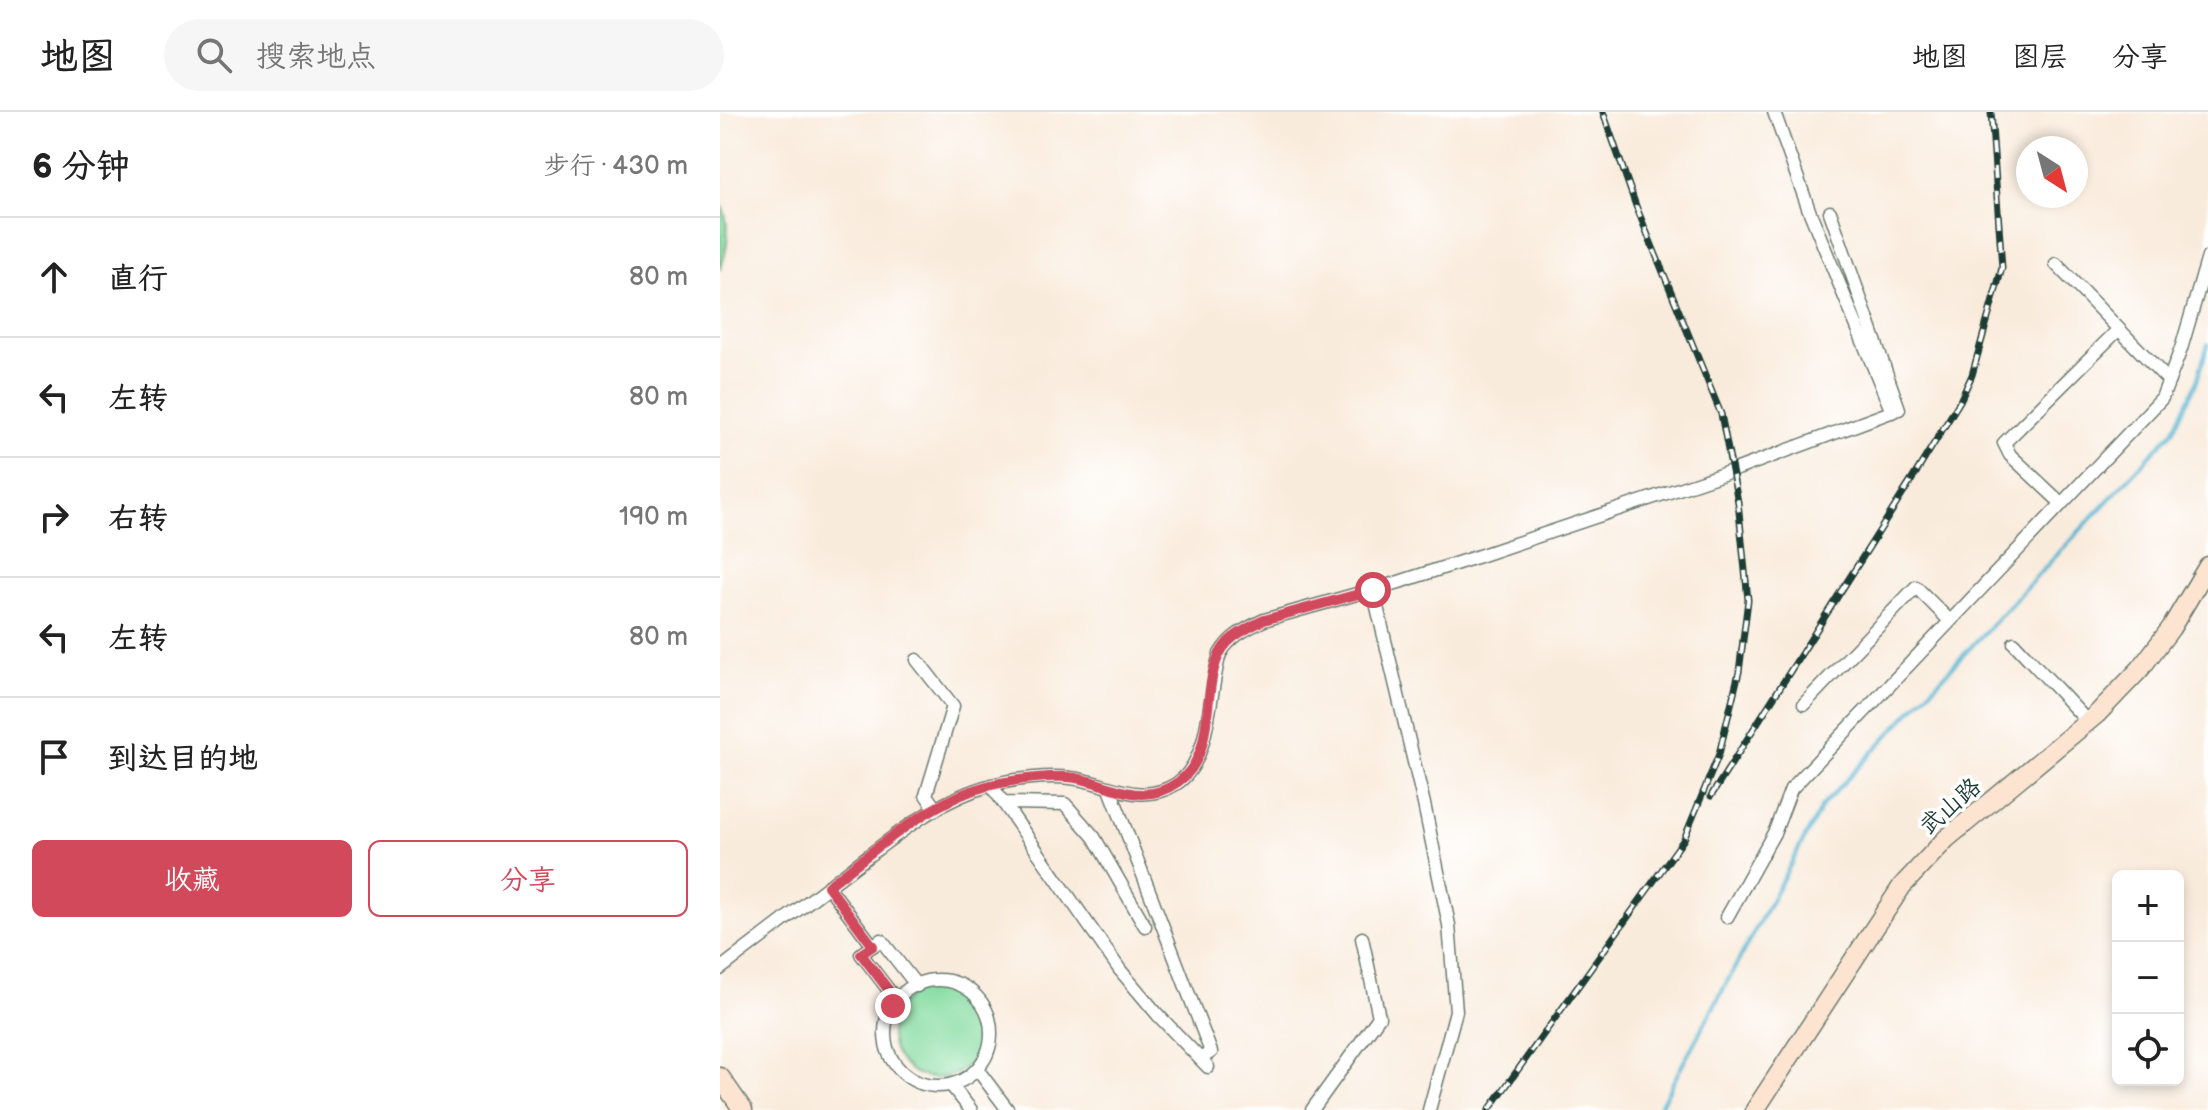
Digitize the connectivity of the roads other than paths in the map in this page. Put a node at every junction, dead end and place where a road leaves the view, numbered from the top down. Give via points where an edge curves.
1 (1774, 112) edge
2 (1830, 212) dead end
3 (2208, 257) edge
4 (2056, 264) dead end
5 (2118, 330) junction
6 (2169, 381) junction
7 (1892, 412) junction
8 (2061, 503) junction
9 (2208, 566) edge
10 (1373, 590) junction
11 (1950, 621) junction
12 (2014, 643) dead end
13 (917, 660) dead end
14 (1804, 704) dead end
15 (2088, 722) junction
16 (991, 785) junction
17 (1110, 789) junction
18 (1004, 803) junction
19 (936, 809) junction
20 (828, 886) junction
21 (1727, 917) dead end
22 (1145, 926) dead end
23 (1362, 938) dead end
24 (873, 946) junction
25 (720, 969) edge
26 (917, 986) junction
27 (897, 1001) junction
28 (977, 1069) junction
29 (720, 1077) edge
30 (951, 1085) junction
31 (743, 1110) edge
32 (971, 1110) edge
33 (1008, 1110) edge
34 (1312, 1110) edge
35 (1429, 1110) edge
36 (1755, 1110) edge

1 - 7 street
2 - 7 street via 1899,409
3 - 6 street
4 - 5 street
5 - 6 street
5 - 8 street via 2004,443
6 - 8 street via 2162,398
7 - 10 street
8 - 11 street
9 - 15 main road, 武山路 via 2141,668
10 - 17 street via 1264,620 1234,637 1220,654 1203,743 1188,774 1148,794
10 - 35 street via 1449,925 1456,1011
11 - 14 street via 1916,587
11 - 21 street via 1791,789 1775,831
12 - 15 street
13 - 19 street via 953,706 926,795
15 - 36 main road, 武山路 via 1946,839 1902,886
16 - 17 street via 1067,777
16 - 18 street
16 - 19 street
17 - 18 street via 1211,1052 1204,1063 1120,970
18 - 22 street via 1065,804 1094,837
19 - 20 street
20 - 24 street
20 - 25 street
23 - 34 street via 1379,1017
24 - 26 street via 881,940
24 - 27 street via 861,954
26 - 27 street
26 - 28 street via 947,980 966,987 982,1002 991,1021 991,1042
27 - 30 street via 886,1025 886,1046 895,1065 910,1079 930,1086
28 - 30 street
28 - 33 street
29 - 31 main road
30 - 32 street

